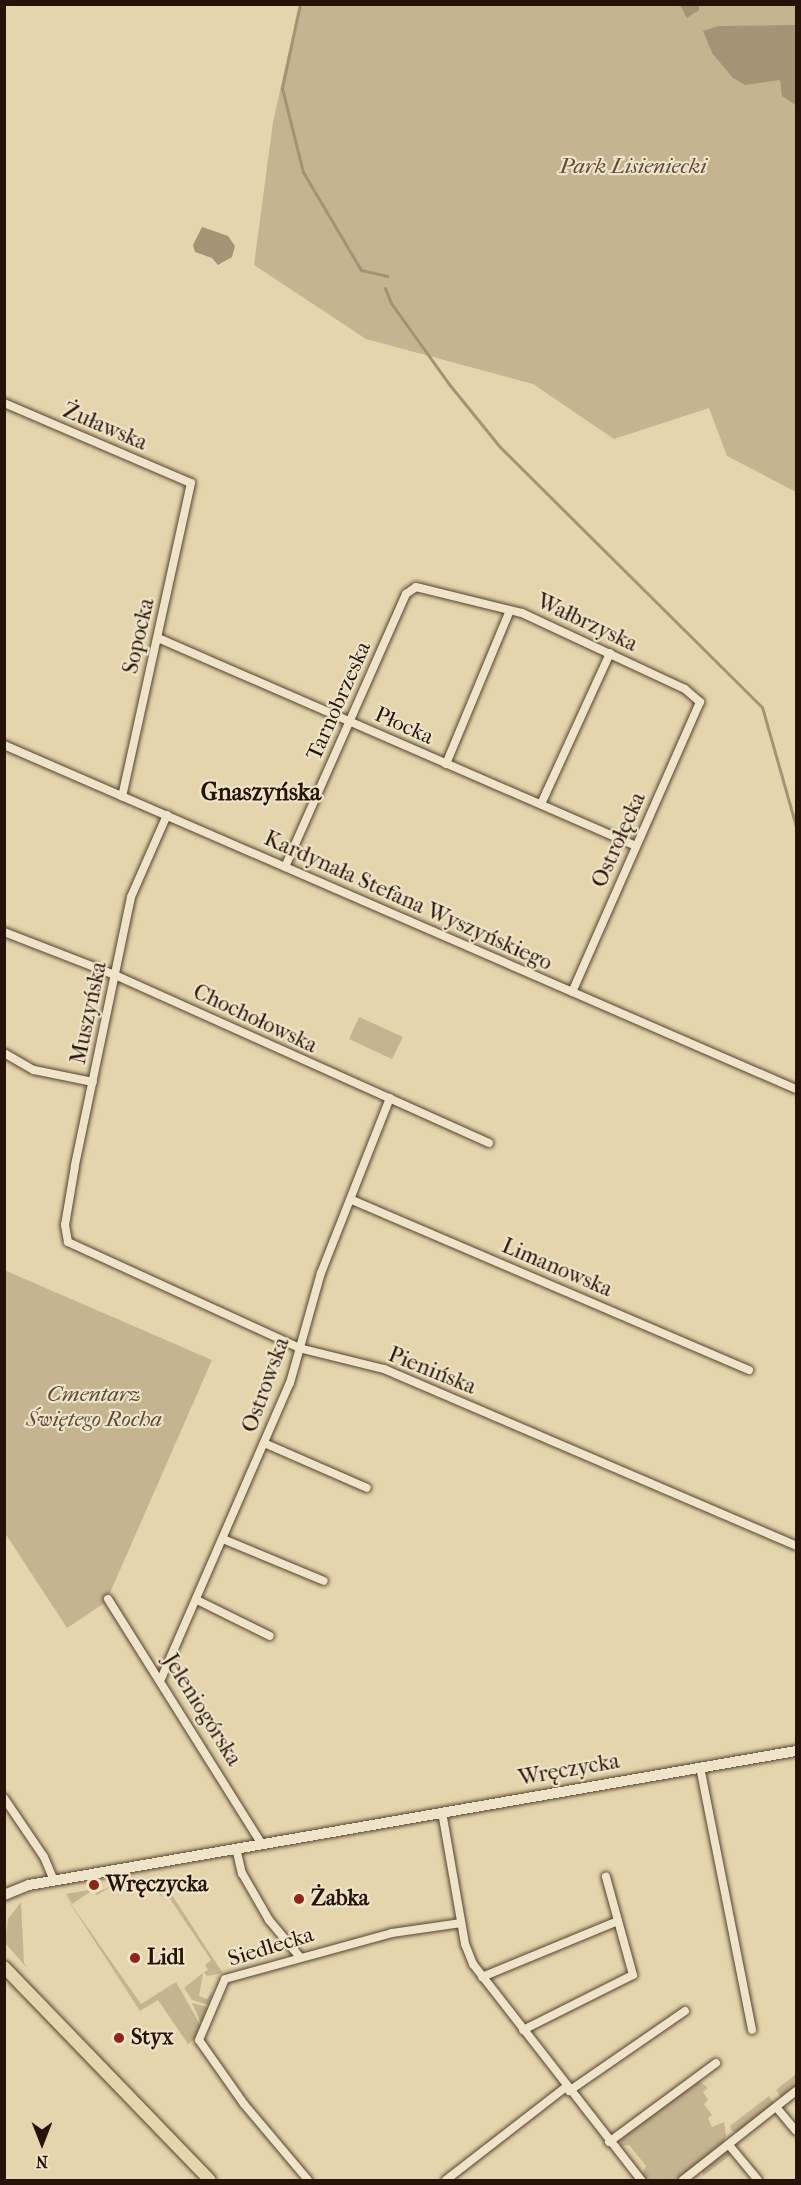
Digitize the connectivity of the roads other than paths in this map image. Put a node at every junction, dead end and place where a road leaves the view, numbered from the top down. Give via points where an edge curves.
1 (4, 404) edge
2 (191, 483) joint
3 (416, 587) joint
4 (509, 613) junction
5 (158, 638) junction
6 (610, 653) junction
7 (700, 702) joint
8 (349, 722) junction
9 (4, 745) edge
10 (446, 764) junction
11 (122, 795) junction
12 (541, 804) junction
13 (167, 815) junction
14 (636, 846) junction
15 (285, 867) junction
16 (4, 932) edge
17 (115, 975) junction
18 (572, 992) junction
19 (4, 1053) edge
20 (93, 1082) junction
21 (796, 1089) edge
22 (390, 1098) junction
23 (489, 1143) dead end
24 (352, 1200) junction
25 (65, 1225) joint
26 (299, 1348) junction
27 (748, 1370) dead end
28 (264, 1443) junction
29 (367, 1488) dead end
30 (223, 1539) junction
31 (796, 1546) edge
32 (324, 1581) dead end
33 (108, 1599) dead end
34 (197, 1600) junction
35 (270, 1636) dead end
36 (161, 1679) junction
37 (796, 1751) edge
38 (700, 1767) junction
39 (4, 1798) edge
40 (442, 1812) junction
41 (261, 1843) junction
42 (236, 1848) junction
43 (606, 1877) dead end
44 (54, 1880) junction
45 (6, 1897) edge
46 (618, 1921) junction
47 (461, 1923) junction
48 (299, 1956) junction
49 (4, 1967) edge
50 (482, 1977) junction
51 (685, 2011) dead end
52 (523, 2030) junction
53 (752, 2030) dead end
54 (716, 2063) dead end
55 (568, 2089) junction
56 (796, 2091) edge
57 (776, 2107) junction
58 (796, 2131) edge
59 (609, 2142) junction
60 (729, 2145) junction
61 (210, 2181) edge
62 (308, 2181) edge
63 (446, 2181) edge
64 (641, 2181) edge
65 (683, 2181) edge
66 (758, 2181) edge

1 - 2 street, Żuławska
2 - 5 street, Sopocka
3 - 4 street, Wałbrzyska
3 - 8 street, Tarnobrzeska via 406,594
4 - 6 street, Wałbrzyska via 522,613
4 - 10 street
5 - 8 street, Płocka
5 - 11 street, Sopocka
6 - 7 street, Wałbrzyska via 685,689
6 - 12 street
7 - 14 street, Ostrołęcka
8 - 10 street, Płocka
8 - 15 street, Tarnobrzeska
9 - 11 street, Kardynała Stefana Wyszyńskiego
10 - 12 street, Płocka
11 - 13 street, Kardynała Stefana Wyszyńskiego
12 - 14 street, Płocka
13 - 15 street, Kardynała Stefana Wyszyńskiego
13 - 17 street, Muszyńska via 131,897
14 - 18 street, Ostrołęcka
15 - 18 street, Kardynała Stefana Wyszyńskiego
16 - 17 street, Chochołowska
17 - 20 street, Muszyńska
17 - 22 street, Chochołowska
18 - 21 street, Kardynała Stefana Wyszyńskiego
19 - 20 street via 34,1070
20 - 25 street, Muszyńska
22 - 23 street, Chochołowska
22 - 24 street, Ostrowska
24 - 26 street, Ostrowska via 321,1273
24 - 27 street, Limanowska
25 - 26 street, Pienińska via 68,1242 85,1251
26 - 28 street, Ostrowska via 290,1383
26 - 31 street, Pienińska via 384,1369
28 - 29 street
28 - 30 street, Ostrowska
30 - 32 street
30 - 34 street, Ostrowska
33 - 36 street, Jeleniogórska
34 - 35 street
34 - 36 street, Ostrowska
36 - 41 street, Jeleniogórska
37 - 38 main road, Wręczycka
38 - 40 main road, Wręczycka
38 - 53 street
39 - 44 street via 44,1857
40 - 41 main road, Wręczycka
40 - 47 street
41 - 42 main road, Wręczycka
42 - 44 main road, Wręczycka
42 - 48 street via 242,1873 269,1920
43 - 46 street
44 - 45 main road, Wręczycka via 29,1885
46 - 50 street
46 - 52 street via 633,1975
47 - 48 street, Siedlecka via 392,1933
47 - 50 street via 469,1955
48 - 62 street, Siedlecka via 225,1979 199,2040 244,2104
49 - 61 main road
50 - 52 street
51 - 55 street
52 - 55 street
54 - 59 street
55 - 59 street
55 - 63 street
56 - 57 street
57 - 58 street
57 - 60 street
59 - 64 street
60 - 65 street
60 - 66 street

